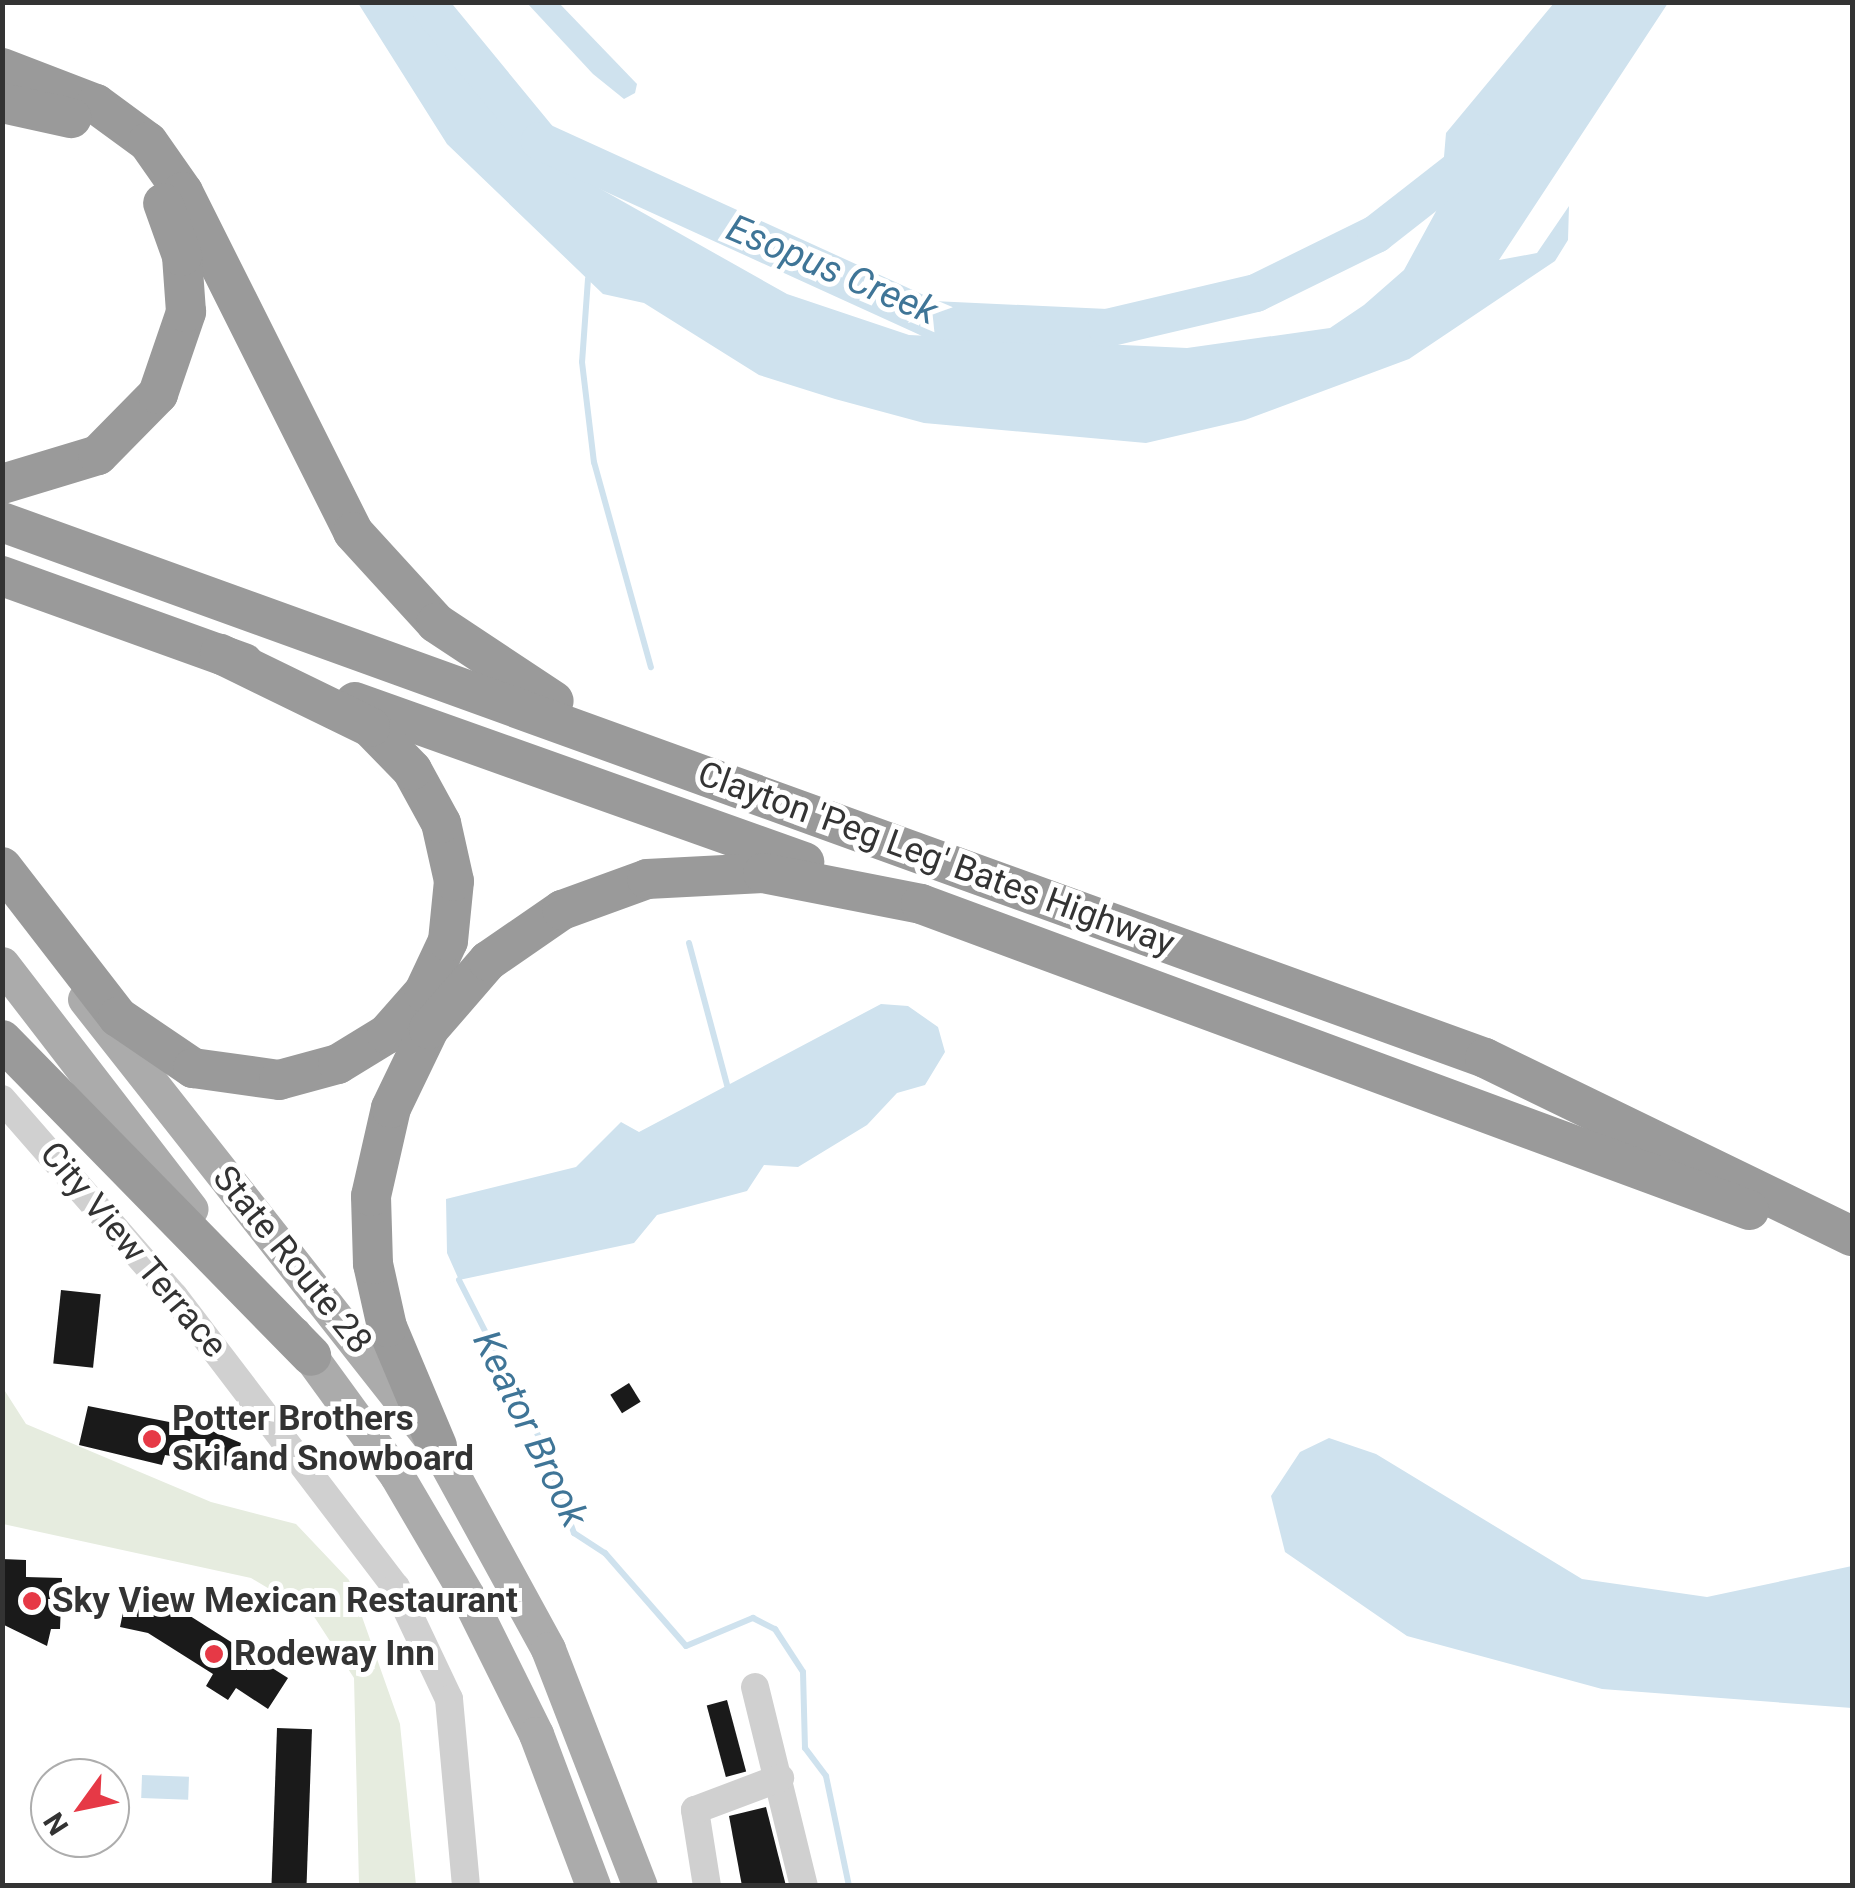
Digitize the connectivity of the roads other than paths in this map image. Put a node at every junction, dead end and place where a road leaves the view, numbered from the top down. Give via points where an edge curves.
1 (2, 68) edge
2 (2, 103) edge
3 (2, 484) edge
4 (2, 522) edge
5 (2, 576) edge
6 (220, 654) junction
7 (648, 755) junction
8 (2, 866) edge
9 (2, 875) edge
10 (921, 904) junction
11 (2, 964) edge
12 (2, 1040) edge
13 (2, 1100) edge
14 (1852, 1236) edge
15 (1852, 1244) edge
16 (311, 1356) junction
17 (436, 1446) junction
18 (755, 1687) dead end
19 (780, 1778) junction
20 (466, 1886) edge
21 (593, 1886) edge
22 (640, 1886) edge
23 (707, 1886) edge
24 (804, 1886) edge

1 - 7 highway via 96,104 158,154 332,498 405,595 468,649
2 - 3 highway via 56,111 132,158 174,227 186,286 172,369 140,418 72,468
4 - 7 highway, Clayton 'Peg Leg' Bates Highway
5 - 6 highway, Clayton 'Peg Leg' Bates Highway
6 - 8 highway via 370,727 412,770 442,824 454,882 448,941 424,992 387,1034 338,1064 279,1080 193,1068 118,1017
6 - 10 highway, Clayton 'Peg Leg' Bates Highway
7 - 14 highway, Clayton 'Peg Leg' Bates Highway via 1484,1058
9 - 17 main road, State Route 28 via 128,1058
10 - 15 highway
10 - 17 highway via 762,872 647,879 550,918 468,981 402,1079 372,1196 378,1294
11 - 16 main road, State Route 28
12 - 16 highway
13 - 20 street, City View Terrace via 174,1296 396,1586 449,1699
16 - 21 main road, State Route 28 via 468,1598 536,1734
17 - 22 main road, State Route 28 via 548,1650
18 - 19 street
19 - 23 street via 694,1810
19 - 24 street

